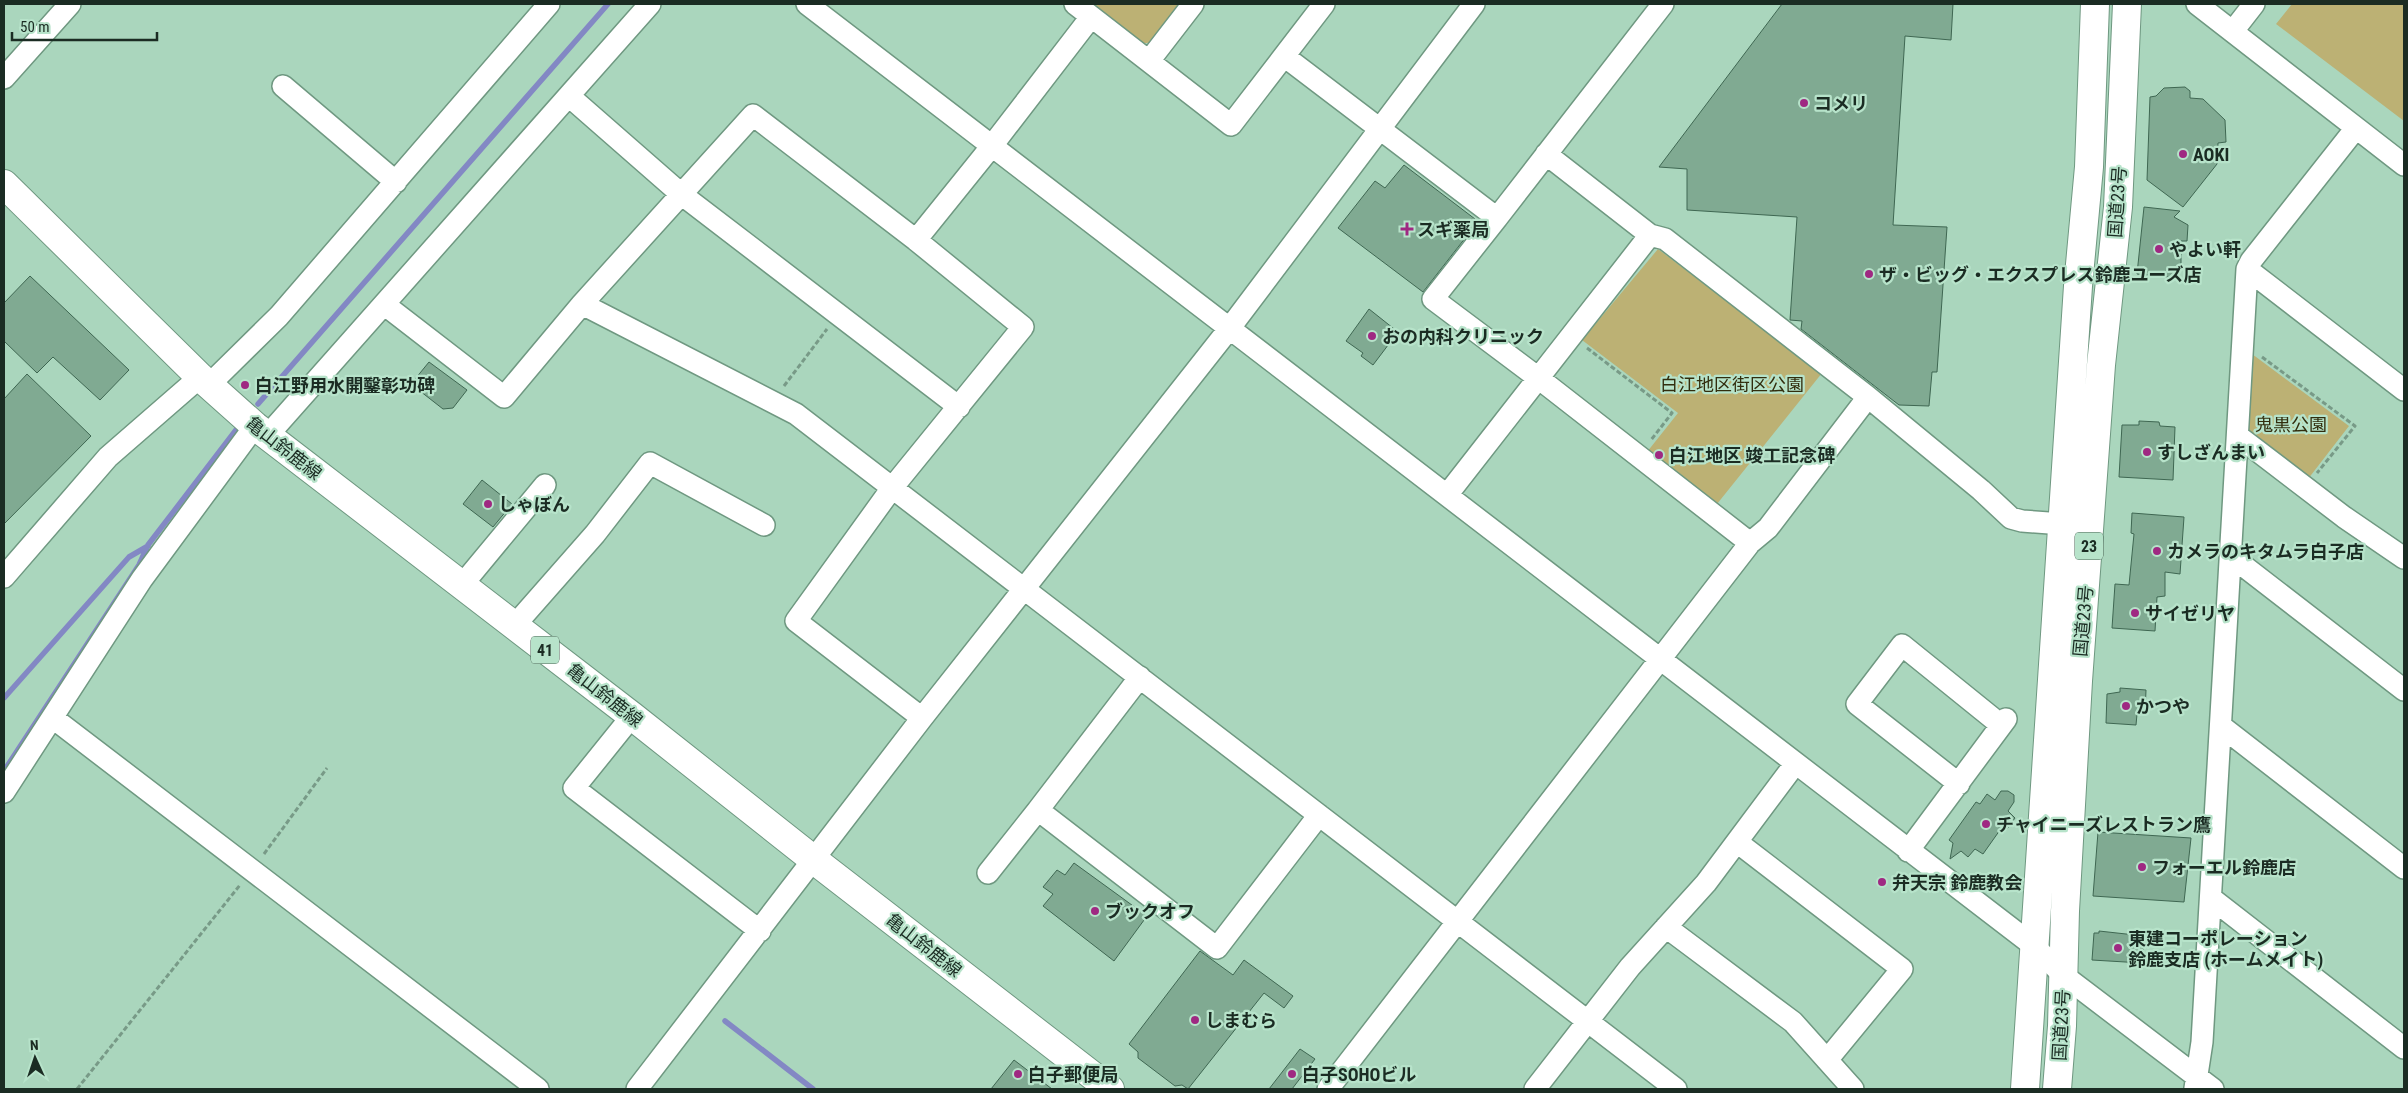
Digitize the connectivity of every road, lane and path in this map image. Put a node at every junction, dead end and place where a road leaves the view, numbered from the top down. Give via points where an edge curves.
1 (70, 4) edge
2 (549, 4) edge
3 (650, 4) edge
4 (807, 4) edge
5 (1074, 4) edge
6 (1193, 4) edge
7 (1324, 4) edge
8 (1474, 4) edge
9 (1663, 4) edge
10 (2095, 4) edge
11 (2128, 4) edge
12 (2197, 4) edge
13 (2254, 4) edge
14 (1091, 17) junction
15 (2233, 31) junction
16 (1284, 56) junction
17 (1149, 61) junction
18 (4, 78) edge
19 (283, 86) dead end
20 (570, 96) junction
21 (2356, 128) junction
22 (1378, 129) junction
23 (991, 147) junction
24 (1546, 154) junction
25 (2404, 165) edge
26 (396, 182) junction
27 (4, 184) edge
28 (681, 194) junction
29 (1498, 218) junction
30 (1650, 235) junction
31 (916, 240) junction
32 (2247, 270) junction
33 (582, 304) junction
34 (385, 305) junction
35 (838, 315) junction
36 (1229, 329) junction
37 (1570, 336) junction
38 (2243, 343) junction
39 (1538, 377) junction
40 (208, 378) junction
41 (2404, 390) edge
42 (1868, 397) junction
43 (772, 401) junction
44 (959, 407) junction
45 (262, 431) junction
46 (2238, 436) junction
47 (1639, 457) junction
48 (545, 485) dead end
49 (892, 488) junction
50 (2306, 488) junction
51 (1447, 495) junction
52 (2063, 524) junction
53 (764, 525) dead end
54 (1750, 543) junction
55 (2232, 557) junction
56 (2404, 558) edge
57 (4, 577) edge
58 (462, 585) junction
59 (1023, 589) junction
60 (514, 626) junction
61 (1661, 658) junction
62 (1140, 677) junction
63 (2404, 690) edge
64 (632, 716) junction
65 (53, 718) junction
66 (922, 718) junction
67 (2221, 726) junction
68 (1795, 764) junction
69 (327, 768) dead end
70 (1959, 784) junction
71 (4, 792) edge
72 (1038, 810) junction
73 (1319, 815) junction
74 (1737, 842) junction
75 (1908, 851) junction
76 (814, 860) junction
77 (2404, 868) edge
78 (252, 871) junction
79 (988, 873) dead end
80 (2211, 898) junction
81 (1457, 923) junction
82 (1666, 927) junction
83 (760, 931) junction
84 (2034, 946) junction
85 (2063, 975) junction
86 (1587, 1022) junction
87 (2404, 1048) edge
88 (1827, 1060) junction
89 (2196, 1083) edge
90 (77, 1089) edge
91 (538, 1089) edge
92 (637, 1089) edge
93 (1110, 1089) edge
94 (1328, 1089) edge
95 (1535, 1089) edge
96 (1676, 1089) edge
97 (1853, 1089) edge
98 (2025, 1089) edge
99 (2057, 1089) edge
100 (2214, 1089) edge

1 - 18 street
2 - 26 street
3 - 20 street
4 - 23 street
5 - 14 street
6 - 17 street
7 - 16 street
8 - 22 street
9 - 24 street
10 - 52 main road, 国道23号 / 23 via 2089,167
11 - 85 main road, 国道23号 / 23 via 2118,207 2101,365 2078,682
12 - 15 street
13 - 15 street
14 - 17 street
14 - 23 street
15 - 21 street
16 - 17 street via 1231,125
16 - 22 street
19 - 26 street
20 - 28 street
20 - 34 street
21 - 25 street
21 - 32 street
22 - 29 street
22 - 36 street
23 - 31 street
23 - 36 street
24 - 29 street
24 - 30 street
26 - 40 street via 280,316
27 - 40 main road, 亀山鈴鹿線 / 41
28 - 31 street via 753,115
28 - 33 street
28 - 35 street
29 - 39 street via 1433,299
30 - 37 street
30 - 42 street via 1665,239
31 - 44 street via 1023,326
32 - 38 street
32 - 41 street
33 - 34 street via 504,397
33 - 43 street
34 - 45 street
35 - 43 path
35 - 44 street
36 - 51 street
36 - 59 street
37 - 39 street
37 - 47 path via 1672,413
38 - 46 street
38 - 50 path via 2355,426
39 - 47 street
39 - 51 street
40 - 45 main road, 亀山鈴鹿線 / 41
40 - 57 street via 108,457
42 - 52 street via 2011,518
42 - 54 street via 1768,528
43 - 49 street via 796,414
44 - 49 street
45 - 58 main road, 亀山鈴鹿線 / 41
45 - 65 street via 142,579
46 - 50 street
46 - 55 street
47 - 54 street
48 - 58 street
49 - 59 street
49 - 66 street via 796,621
50 - 56 street
51 - 61 street
52 - 84 main road, 国道23号 / 23
53 - 60 street via 650,463 595,534
54 - 61 street
55 - 63 street
55 - 67 street
58 - 60 main road, 亀山鈴鹿線 / 41
59 - 62 street
59 - 66 street
60 - 64 main road, 亀山鈴鹿線 / 41
61 - 68 street
61 - 81 street
62 - 72 street
62 - 73 street
64 - 76 main road, 亀山鈴鹿線 / 41
64 - 83 street via 574,788
65 - 71 street
65 - 78 street
66 - 76 street
67 - 77 street
67 - 80 street
68 - 74 street
68 - 75 street
69 - 78 path
70 - 70 street via 2003,722 1902,645 1857,704
70 - 75 street
72 - 73 street via 1218,948
72 - 79 street
73 - 81 street
74 - 82 street
74 - 88 street via 1902,969
75 - 84 street
76 - 83 street
76 - 93 main road, 亀山鈴鹿線 / 41
78 - 90 path
78 - 91 street
80 - 87 street
80 - 89 street via 2202,1042
81 - 86 street
81 - 94 street
82 - 86 street
82 - 88 street via 1793,1022
83 - 92 street
84 - 85 street
84 - 98 main road, 国道23号 / 23
85 - 89 street
85 - 99 main road, 国道23号 / 23
86 - 95 street
86 - 96 street
88 - 97 street
89 - 100 street

